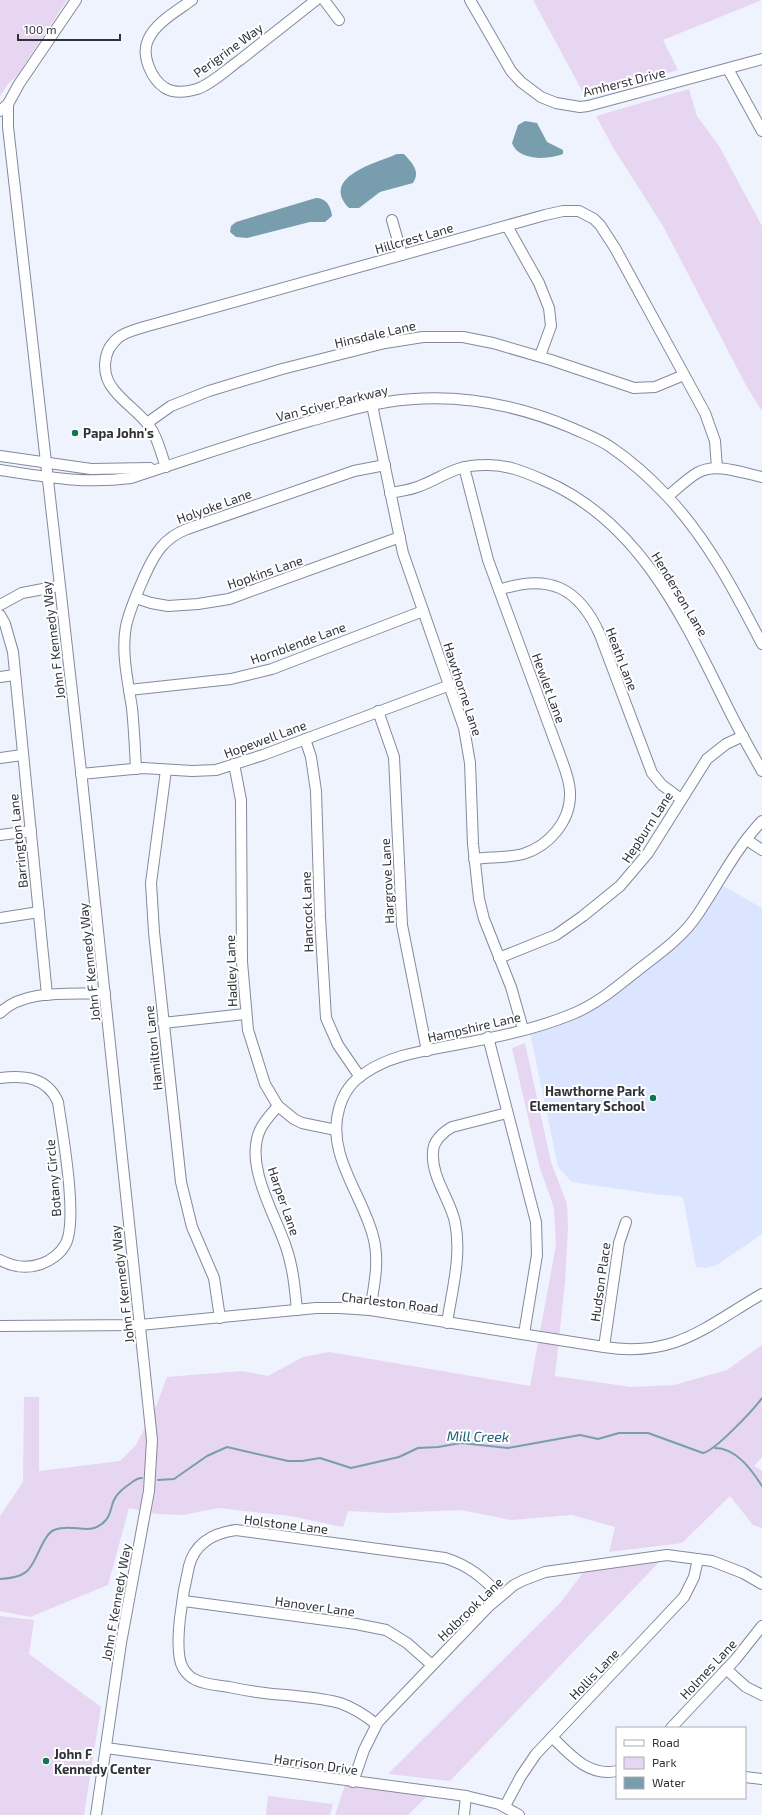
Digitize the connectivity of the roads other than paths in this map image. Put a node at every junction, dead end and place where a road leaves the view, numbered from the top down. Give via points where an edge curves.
1 (76, 0) edge
2 (192, 0) edge
3 (316, 0) edge
4 (324, 0) edge
5 (470, 0) edge
6 (339, 20) dead end
7 (762, 59) edge
8 (728, 69) junction
9 (4, 108) edge
10 (4, 126) edge
11 (762, 131) edge
12 (392, 220) dead end
13 (507, 226) junction
14 (402, 255) junction
15 (540, 356) junction
16 (684, 376) junction
17 (372, 405) junction
18 (147, 423) junction
19 (0, 456) edge
20 (46, 463) junction
21 (385, 465) junction
22 (166, 467) junction
23 (464, 467) junction
24 (717, 468) junction
25 (0, 470) edge
26 (48, 477) junction
27 (762, 477) edge
28 (390, 493) junction
29 (668, 496) junction
30 (400, 537) junction
31 (59, 586) junction
32 (499, 590) junction
33 (136, 598) junction
34 (0, 605) edge
35 (423, 611) junction
36 (0, 615) edge
37 (762, 644) edge
38 (14, 675) junction
39 (0, 677) edge
40 (450, 685) junction
41 (129, 690) junction
42 (378, 711) junction
43 (743, 736) junction
44 (305, 738) junction
45 (22, 755) junction
46 (0, 758) edge
47 (234, 764) junction
48 (136, 769) junction
49 (166, 770) junction
50 (762, 771) edge
51 (81, 774) junction
52 (681, 799) junction
53 (762, 821) edge
54 (31, 831) junction
55 (0, 835) edge
56 (747, 840) junction
57 (762, 850) edge
58 (474, 859) junction
59 (39, 912) junction
60 (0, 918) edge
61 (500, 958) junction
62 (105, 993) junction
63 (47, 995) junction
64 (0, 1013) edge
65 (245, 1014) junction
66 (163, 1023) junction
67 (523, 1029) junction
68 (488, 1037) junction
69 (427, 1051) junction
70 (360, 1077) junction
71 (0, 1078) edge
72 (278, 1106) junction
73 (507, 1112) junction
74 (336, 1130) junction
75 (626, 1222) dead end
76 (0, 1260) edge
77 (762, 1294) edge
78 (297, 1310) junction
79 (370, 1310) junction
80 (220, 1318) junction
81 (447, 1323) junction
82 (140, 1325) junction
83 (0, 1326) edge
84 (524, 1334) junction
85 (604, 1347) junction
86 (698, 1559) junction
87 (762, 1584) edge
88 (500, 1596) junction
89 (184, 1601) junction
90 (762, 1626) edge
91 (432, 1665) junction
92 (726, 1669) junction
93 (762, 1695) edge
94 (376, 1724) junction
95 (672, 1727) edge
96 (552, 1737) junction
97 (106, 1748) junction
98 (616, 1771) edge
99 (746, 1777) edge
100 (762, 1780) edge
101 (353, 1782) junction
102 (466, 1796) junction
103 (505, 1806) junction
104 (96, 1815) edge
105 (464, 1815) edge
106 (519, 1815) edge

1 - 9 street
2 - 3 street, Perigrine Way via 152,32 145,51 151,73 157,82 174,91 186,92 199,88 221,74
4 - 6 street
5 - 8 street, Amherst Drive via 515,77 541,97 564,105 588,106
7 - 8 street, Amherst Drive
8 - 11 street
9 - 10 street, John F Kennedy Way
10 - 20 street, John F Kennedy Way
12 - 14 street
13 - 14 street, Hillcrest Lane
13 - 15 street via 539,283 549,308 551,326
13 - 16 street, Hillcrest Lane via 563,211 580,211 594,219 615,248
14 - 18 street, Hillcrest Lane via 144,328 119,338 108,350 105,358 108,382
15 - 16 street, Hinsdale Lane via 634,388 655,387
15 - 18 street, Hinsdale Lane via 463,337 423,336 399,340 201,394 171,406
16 - 24 street, Hillcrest Lane via 713,432
17 - 21 street, Hawthorne Lane
17 - 22 street, Van Sciver Parkway via 280,429
17 - 29 street, Van Sciver Parkway via 426,398 457,399 493,403 531,412 612,448
18 - 22 street, Hillcrest Lane via 154,432
19 - 20 street, Van Sciver Parkway
20 - 22 street, Van Sciver Parkway via 105,470
20 - 26 street, John F Kennedy Way
21 - 28 street, Hawthorne Lane
21 - 33 street, Holyoke Lane via 354,471 178,533 157,551
22 - 26 street, Van Sciver Parkway via 117,480 80,482
23 - 28 street, Henderson Lane via 445,473 418,487
23 - 32 street, Hewlet Lane via 488,560
23 - 43 street, Henderson Lane via 496,465 516,469 548,482 604,517 628,539 648,564 678,611
24 - 27 street
24 - 29 street via 697,473
25 - 26 street, Van Sciver Parkway
26 - 31 street, John F Kennedy Way
28 - 30 street, Hawthorne Lane
29 - 37 street, Van Sciver Parkway via 719,566
30 - 33 street, Hopkins Lane via 229,599 168,606
30 - 35 street, Hawthorne Lane
31 - 34 street via 26,591
31 - 51 street, John F Kennedy Way
32 - 52 street, Heath Lane via 536,582 562,590 583,604 600,635 652,773 662,785
32 - 58 street, Hewlet Lane via 567,776 570,798 567,812 559,828 539,846 515,856
33 - 41 street, Holyoke Lane via 125,637
35 - 40 street, Hawthorne Lane
35 - 41 street, Hornblende Lane via 267,670 231,679
36 - 38 street, Barrington Lane via 13,652
38 - 39 street
38 - 45 street, Barrington Lane
40 - 42 street, Hopewell Lane
40 - 58 street, Hawthorne Lane via 462,717 468,751
41 - 48 street, Holyoke Lane
42 - 44 street, Hopewell Lane
42 - 69 street, Hargrove Lane via 394,757 402,925
43 - 50 street, Henderson Lane
43 - 52 street, Hepburn Lane via 720,748 707,759
44 - 47 street, Hopewell Lane
44 - 70 street, Hancock Lane via 316,792 326,1013 333,1037
45 - 46 street
45 - 54 street, Barrington Lane
47 - 49 street, Hopewell Lane via 204,771
47 - 65 street, Hadley Lane via 242,800 242,946
48 - 49 street, Hopewell Lane
48 - 51 street, Hopewell Lane
49 - 66 street, Hamilton Lane via 151,892
51 - 62 street, John F Kennedy Way
52 - 61 street, Hepburn Lane via 643,861 611,893 552,937
53 - 56 street, Hampshire Lane
54 - 55 street
54 - 59 street, Barrington Lane
56 - 57 street
56 - 67 street, Hampshire Lane via 698,914 682,934 664,950 608,994 582,1010
58 - 61 street, Hawthorne Lane via 481,909
59 - 60 street
59 - 63 street, Barrington Lane
61 - 67 street, Hawthorne Lane
62 - 63 street
62 - 82 street, John F Kennedy Way
63 - 64 street via 21,1000
65 - 66 street
65 - 72 street, Hadley Lane via 262,1076
66 - 80 street, Hamilton Lane via 182,1188 192,1226 214,1278
67 - 68 street, Hampshire Lane
68 - 69 street, Hampshire Lane
68 - 73 street
69 - 70 street, Hampshire Lane via 391,1060 372,1068
70 - 74 street, Hampshire Lane via 344,1097 337,1116
71 - 76 street, Botany Circle via 34,1079 49,1087 58,1102 70,1199 70,1228 65,1245 44,1263 19,1267
72 - 74 street, Hadley Lane via 290,1117 302,1123
72 - 78 street, Harper Lane via 260,1129 256,1158 264,1193 290,1260
73 - 81 street via 452,1127 434,1144 433,1161 453,1213 457,1232 456,1271
73 - 84 street via 532,1200 538,1234 538,1255
74 - 79 street, Hampshire Lane via 340,1156 374,1237 377,1262
75 - 85 street, Hudson Place via 619,1243
77 - 85 street, Charleston Road via 678,1342 634,1350
78 - 79 street, Charleston Road
78 - 80 street, Charleston Road
79 - 81 street, Charleston Road
80 - 82 street, Charleston Road
81 - 84 street, Charleston Road
82 - 83 street, Charleston Road
82 - 97 street, John F Kennedy Way via 150,1409 152,1470
84 - 85 street, Charleston Road
86 - 87 street, Holbrook Lane via 732,1568
86 - 88 street, Holbrook Lane via 661,1556 545,1572 514,1585
86 - 96 street, Hollis Lane via 692,1582 684,1597
88 - 89 street, Holstone Lane via 486,1580 466,1566 445,1558 236,1530 216,1535 202,1544 196,1552 190,1565
88 - 91 street, Holbrook Lane
89 - 91 street, Hanover Lane via 386,1630 407,1643
89 - 94 street, Holstone Lane via 178,1640 179,1659 183,1668 196,1680 218,1686 338,1703 361,1712
90 - 92 street, Holmes Lane
91 - 94 street, Holbrook Lane
92 - 93 street via 746,1687
92 - 95 street, Holmes Lane
94 - 101 street, Holbrook Lane
96 - 98 street via 586,1767 605,1772
96 - 103 street, Hollis Lane via 525,1769
97 - 101 street, Harrison Drive
97 - 104 street, John F Kennedy Way
99 - 100 street
101 - 102 street, Harrison Drive
102 - 103 street, Harrison Drive
102 - 105 street
103 - 106 street, Harrison Drive

